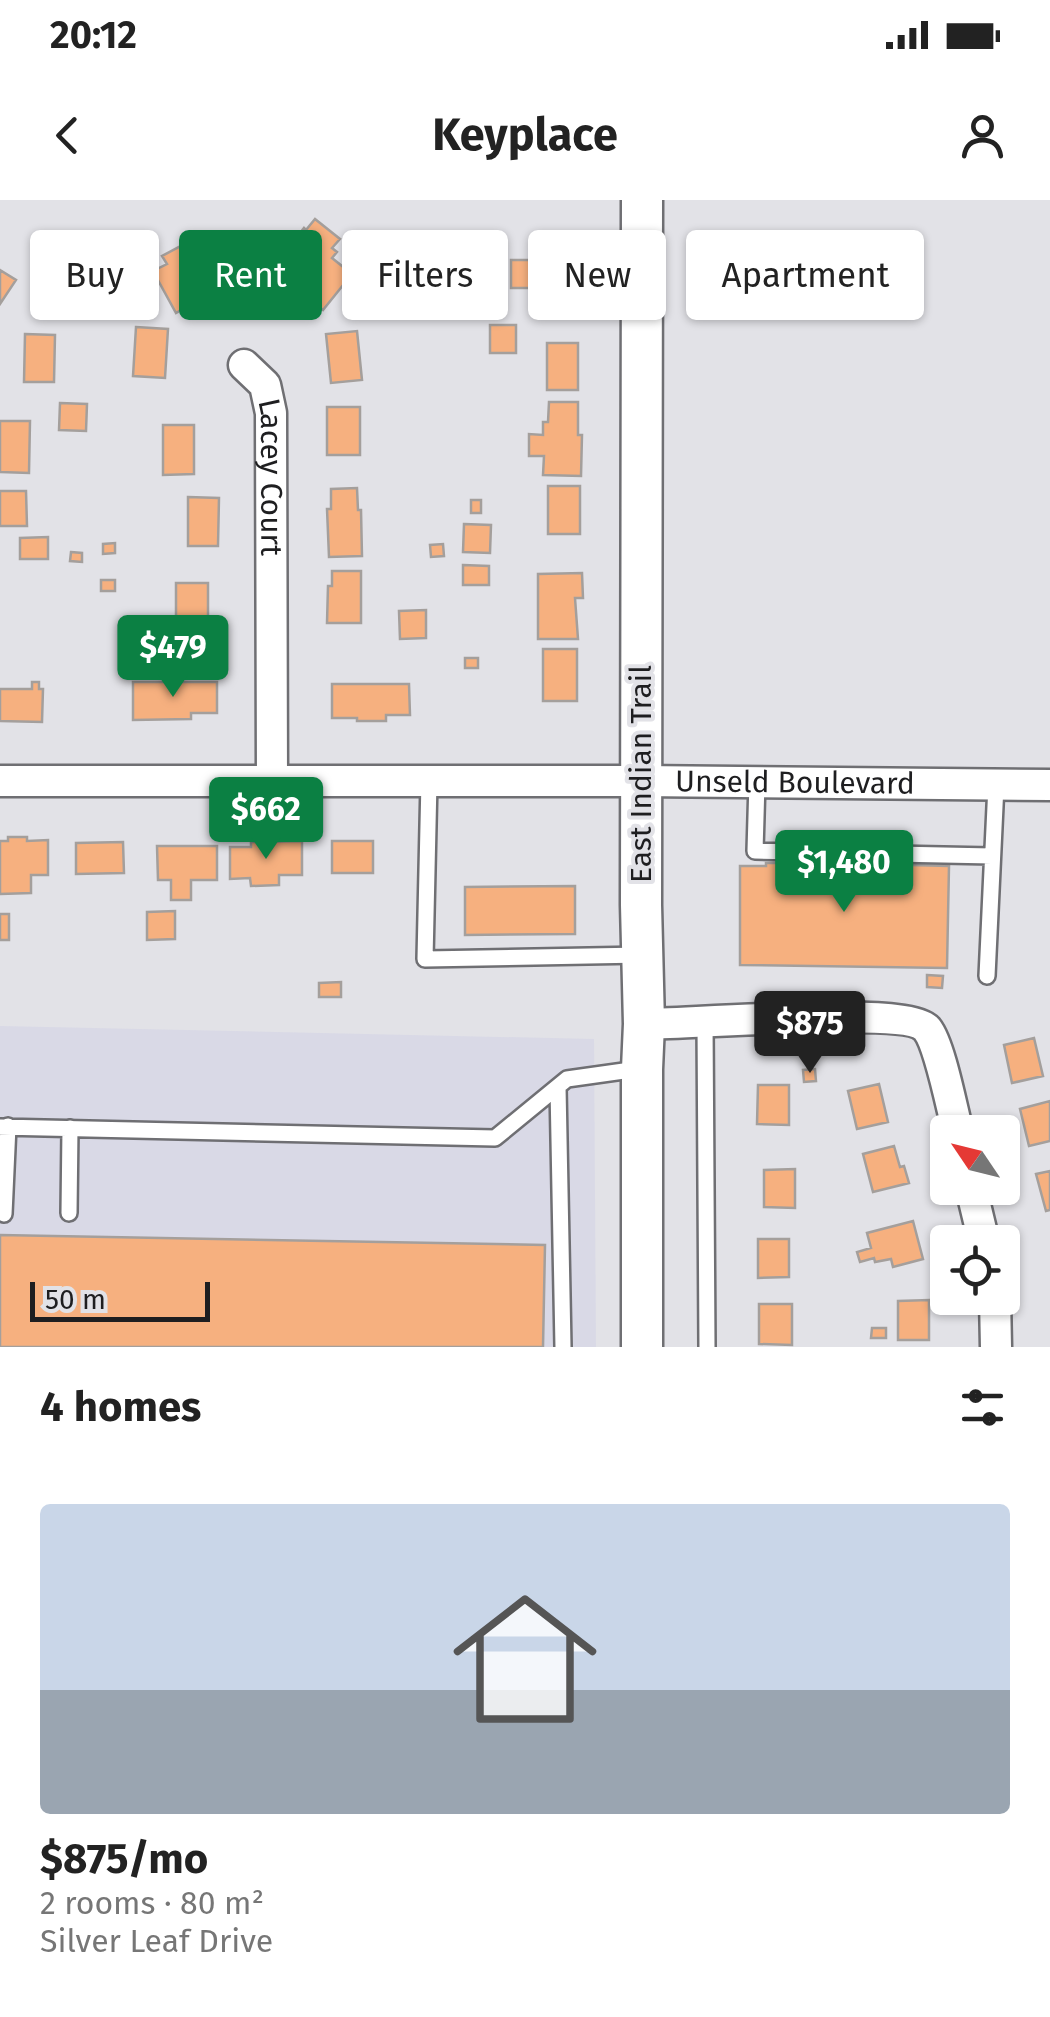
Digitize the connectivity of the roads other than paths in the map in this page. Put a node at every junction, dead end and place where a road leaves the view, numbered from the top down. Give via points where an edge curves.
1 (642, 200) edge
2 (244, 365) dead end
3 (0, 781) edge
4 (272, 781) junction
5 (428, 781) junction
6 (641, 781) junction
7 (757, 782) junction
8 (996, 784) junction
9 (1050, 785) edge
10 (992, 856) junction
11 (642, 954) junction
12 (987, 976) dead end
13 (705, 1022) junction
14 (644, 1024) junction
15 (642, 1069) junction
16 (558, 1086) junction
17 (954, 1115) edge
18 (4, 1126) edge
19 (70, 1128) junction
20 (70, 1213) dead end
21 (4, 1214) dead end
22 (995, 1315) edge
23 (563, 1347) edge
24 (642, 1347) edge
25 (707, 1347) edge
26 (996, 1347) edge

1 - 6 main road, East Indian Trail
2 - 4 street, Lacey Court via 265,386 271,413
3 - 4 street, Unseld Boulevard
4 - 5 street, Unseld Boulevard
5 - 6 street, Unseld Boulevard
5 - 11 lane via 425,959
6 - 7 street, Unseld Boulevard
6 - 11 main road, East Indian Trail
7 - 8 street, Unseld Boulevard
7 - 10 lane via 756,851
8 - 9 street, Unseld Boulevard
8 - 10 lane
10 - 12 lane
11 - 14 main road, East Indian Trail
13 - 14 street
13 - 17 street via 886,1018 920,1024 932,1037
13 - 25 lane
14 - 15 main road, East Indian Trail
15 - 16 lane via 567,1079
15 - 24 main road, East Indian Trail
16 - 19 lane via 495,1138
16 - 23 lane
18 - 19 lane
18 - 21 lane
19 - 20 lane
22 - 26 street

